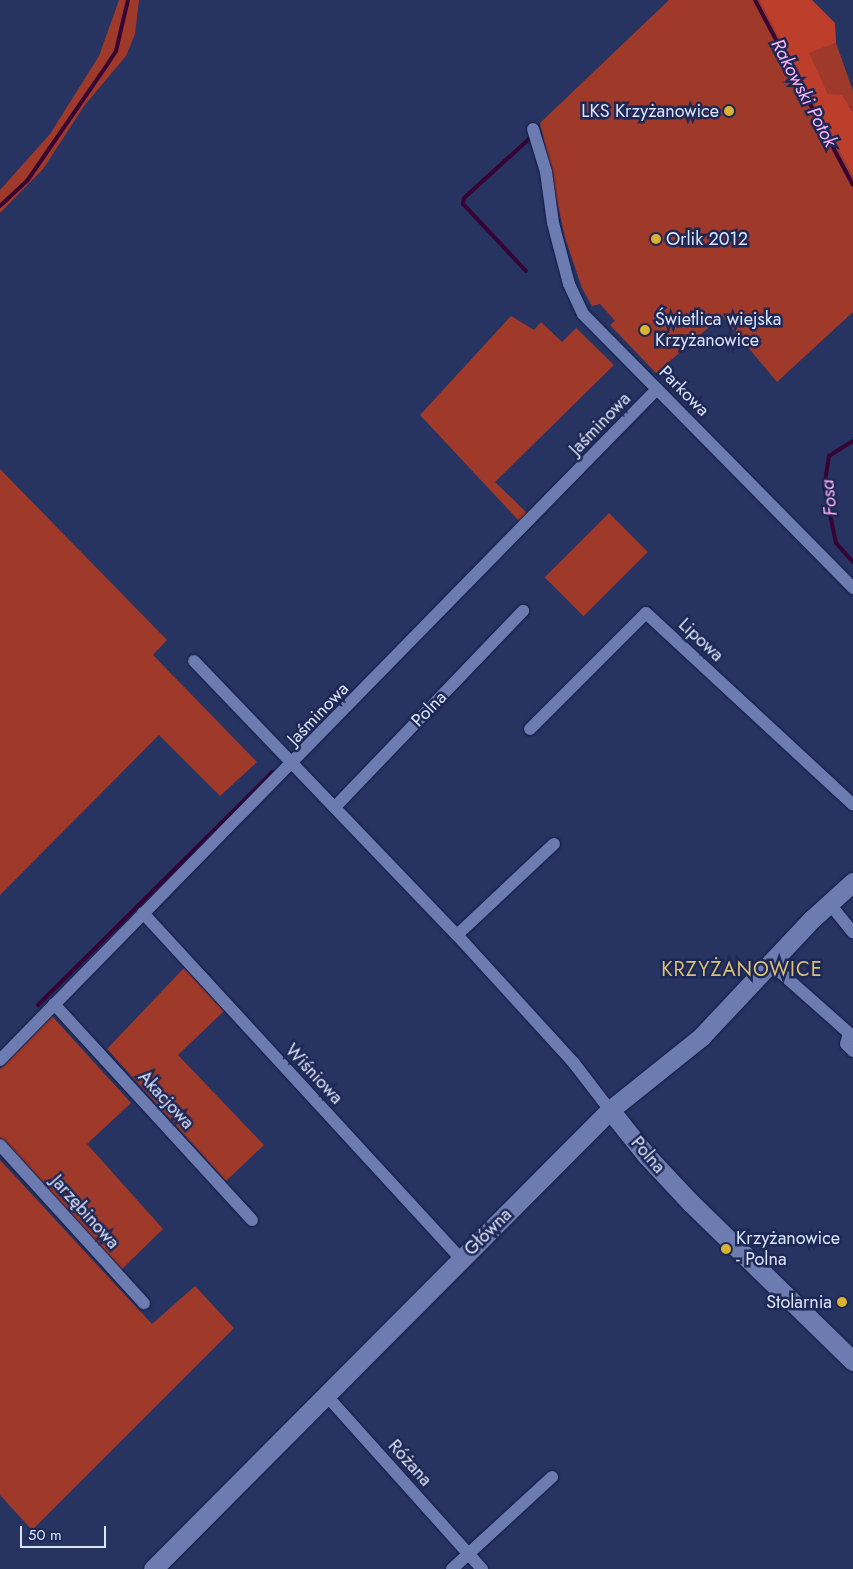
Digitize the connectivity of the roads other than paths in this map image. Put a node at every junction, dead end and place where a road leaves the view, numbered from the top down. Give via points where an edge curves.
1 (533, 129) dead end
2 (657, 389) junction
3 (853, 588) edge
4 (522, 611) dead end
5 (194, 662) dead end
6 (530, 730) dead end
7 (294, 764) junction
8 (853, 805) edge
9 (335, 807) junction
10 (554, 844) dead end
11 (853, 882) edge
12 (830, 903) junction
13 (142, 913) junction
14 (853, 933) edge
15 (457, 935) junction
16 (771, 964) junction
17 (54, 1004) junction
18 (853, 1051) edge
19 (0, 1060) edge
20 (610, 1110) junction
21 (0, 1144) edge
22 (252, 1220) dead end
23 (460, 1259) junction
24 (144, 1303) dead end
25 (853, 1361) edge
26 (326, 1395) junction
27 (552, 1477) dead end
28 (468, 1554) junction
29 (153, 1569) edge
30 (452, 1569) edge
31 (482, 1569) edge

1 - 2 street, Parkowa via 546,172 553,223 569,284 584,314
2 - 3 street, Parkowa
2 - 7 street, Jaśminowa
4 - 9 street, Polna
5 - 7 street, Polna
6 - 8 street, Lipowa via 646,613
7 - 9 street, Polna
7 - 13 street, Jaśminowa
9 - 15 street, Polna
10 - 15 street
11 - 12 street, Główna
12 - 14 street
12 - 16 street, Główna
13 - 17 street, Jaśminowa
13 - 23 street, Wiśniowa
15 - 20 street, Polna via 579,1070
16 - 18 street via 849,1033 846,1044
16 - 20 street, Główna via 701,1037
17 - 19 street, Jaśminowa
17 - 22 street, Akacjowa
20 - 23 street, Główna
20 - 25 street, Polna via 690,1202
21 - 24 street, Jarzębinowa
23 - 26 street, Główna
26 - 28 street, Różana
26 - 29 street, Główna
27 - 28 street
28 - 30 street
28 - 31 street, Różana

